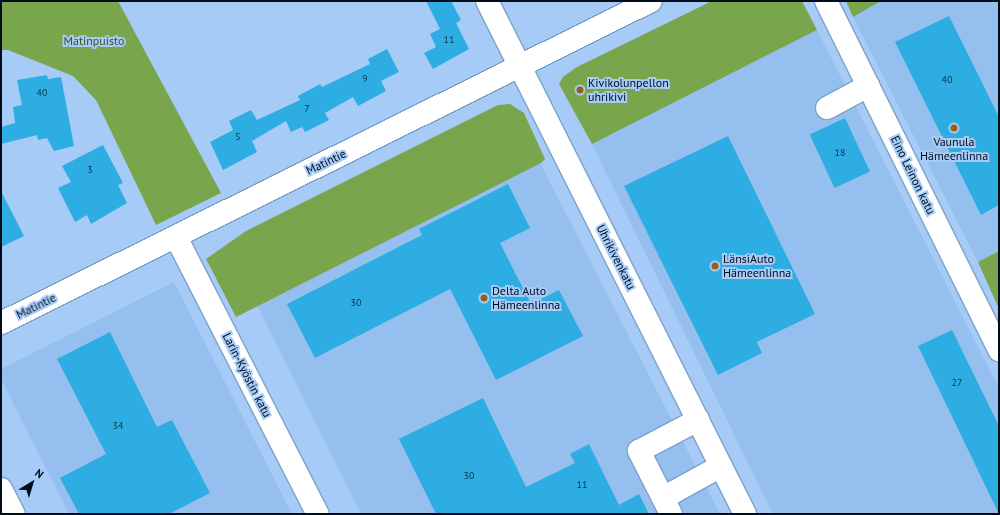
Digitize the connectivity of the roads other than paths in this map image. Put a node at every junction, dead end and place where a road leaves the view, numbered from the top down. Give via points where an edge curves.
1 (487, 1) edge
2 (651, 1) edge
3 (826, 1) edge
4 (521, 66) junction
5 (868, 86) junction
6 (827, 108) dead end
7 (176, 237) junction
8 (1, 323) edge
9 (999, 350) edge
10 (698, 420) junction
11 (721, 466) junction
12 (1, 489) edge
13 (667, 506) edge
14 (739, 512) edge
15 (14, 514) edge
16 (318, 514) edge

1 - 4 street, Uhrikivenkatu
2 - 4 street, Matintie
3 - 5 street, Eino Leinon katu
4 - 7 street, Matintie
4 - 10 street, Uhrikivenkatu
5 - 6 street
5 - 9 street, Eino Leinon katu
7 - 8 street, Matintie
7 - 16 street, Larin-Kyöstin katu
10 - 11 street, Uhrikivenkatu
10 - 13 street via 639,451
11 - 13 street
11 - 14 street, Uhrikivenkatu
12 - 15 street

